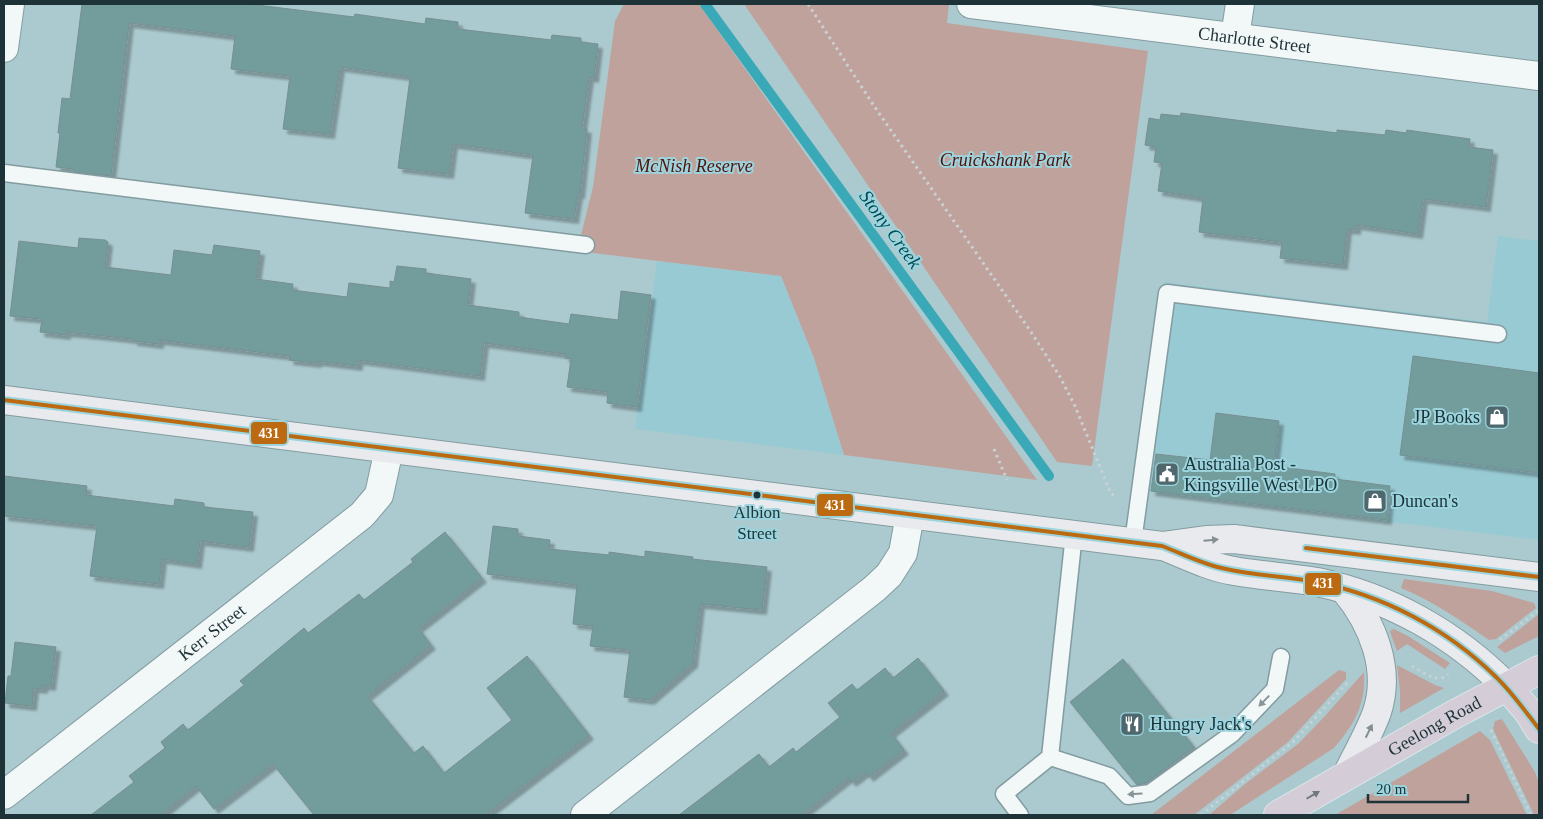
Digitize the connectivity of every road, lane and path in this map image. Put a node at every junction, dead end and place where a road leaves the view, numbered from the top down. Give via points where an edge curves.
1 (10, 4) edge
2 (808, 4) edge
3 (971, 4) edge
4 (1240, 4) edge
5 (1236, 37) junction
6 (4, 48) edge
7 (1539, 76) edge
8 (4, 173) edge
9 (586, 245) dead end
10 (1498, 334) dead end
11 (4, 400) edge
12 (389, 449) junction
13 (994, 449) dead end
14 (1007, 480) dead end
15 (1139, 498) junction
16 (910, 515) junction
17 (1074, 534) junction
18 (1134, 542) junction
19 (1162, 546) junction
20 (1539, 577) edge
21 (1346, 590) junction
22 (1539, 610) edge
23 (1497, 642) dead end
24 (1281, 657) dead end
25 (1411, 665) dead end
26 (1539, 670) edge
27 (1352, 678) dead end
28 (1444, 678) dead end
29 (1507, 687) junction
30 (1488, 725) dead end
31 (1539, 729) edge
32 (1050, 757) junction
33 (1347, 775) junction
34 (4, 795) edge
35 (585, 815) edge
36 (1020, 815) edge
37 (1201, 815) edge
38 (1278, 815) edge
39 (1531, 815) edge

1 - 6 street
2 - 15 path via 1059,375 1076,406 1111,494
3 - 5 street, Charlotte Street
4 - 5 street
5 - 7 street, Charlotte Street
8 - 9 lane
10 - 15 lane via 1167,293
11 - 12 main road
12 - 16 main road
12 - 34 street, Kerr Street via 379,495 362,515
13 - 14 path
15 - 18 lane
16 - 17 main road
16 - 35 street via 903,554 889,575 874,589
17 - 18 main road
17 - 32 lane
18 - 19 main road
19 -> 20 main road via 1234,539
19 - 21 main road via 1227,569 1316,582
21 - 29 main road via 1404,612 1436,630
33 -> 21 main road via 1377,710 1382,682 1373,636
22 - 23 path
24 -> 32 lane via 1275,689 1232,734 1150,793 1128,796 1109,776
25 - 28 path via 1436,679
26 - 29 highway, Geelong Road
27 - 37 path via 1293,742
29 - 31 highway
29 - 33 highway, Geelong Road
30 - 39 path
32 - 36 lane via 1004,794
38 -> 33 highway, Geelong Road

